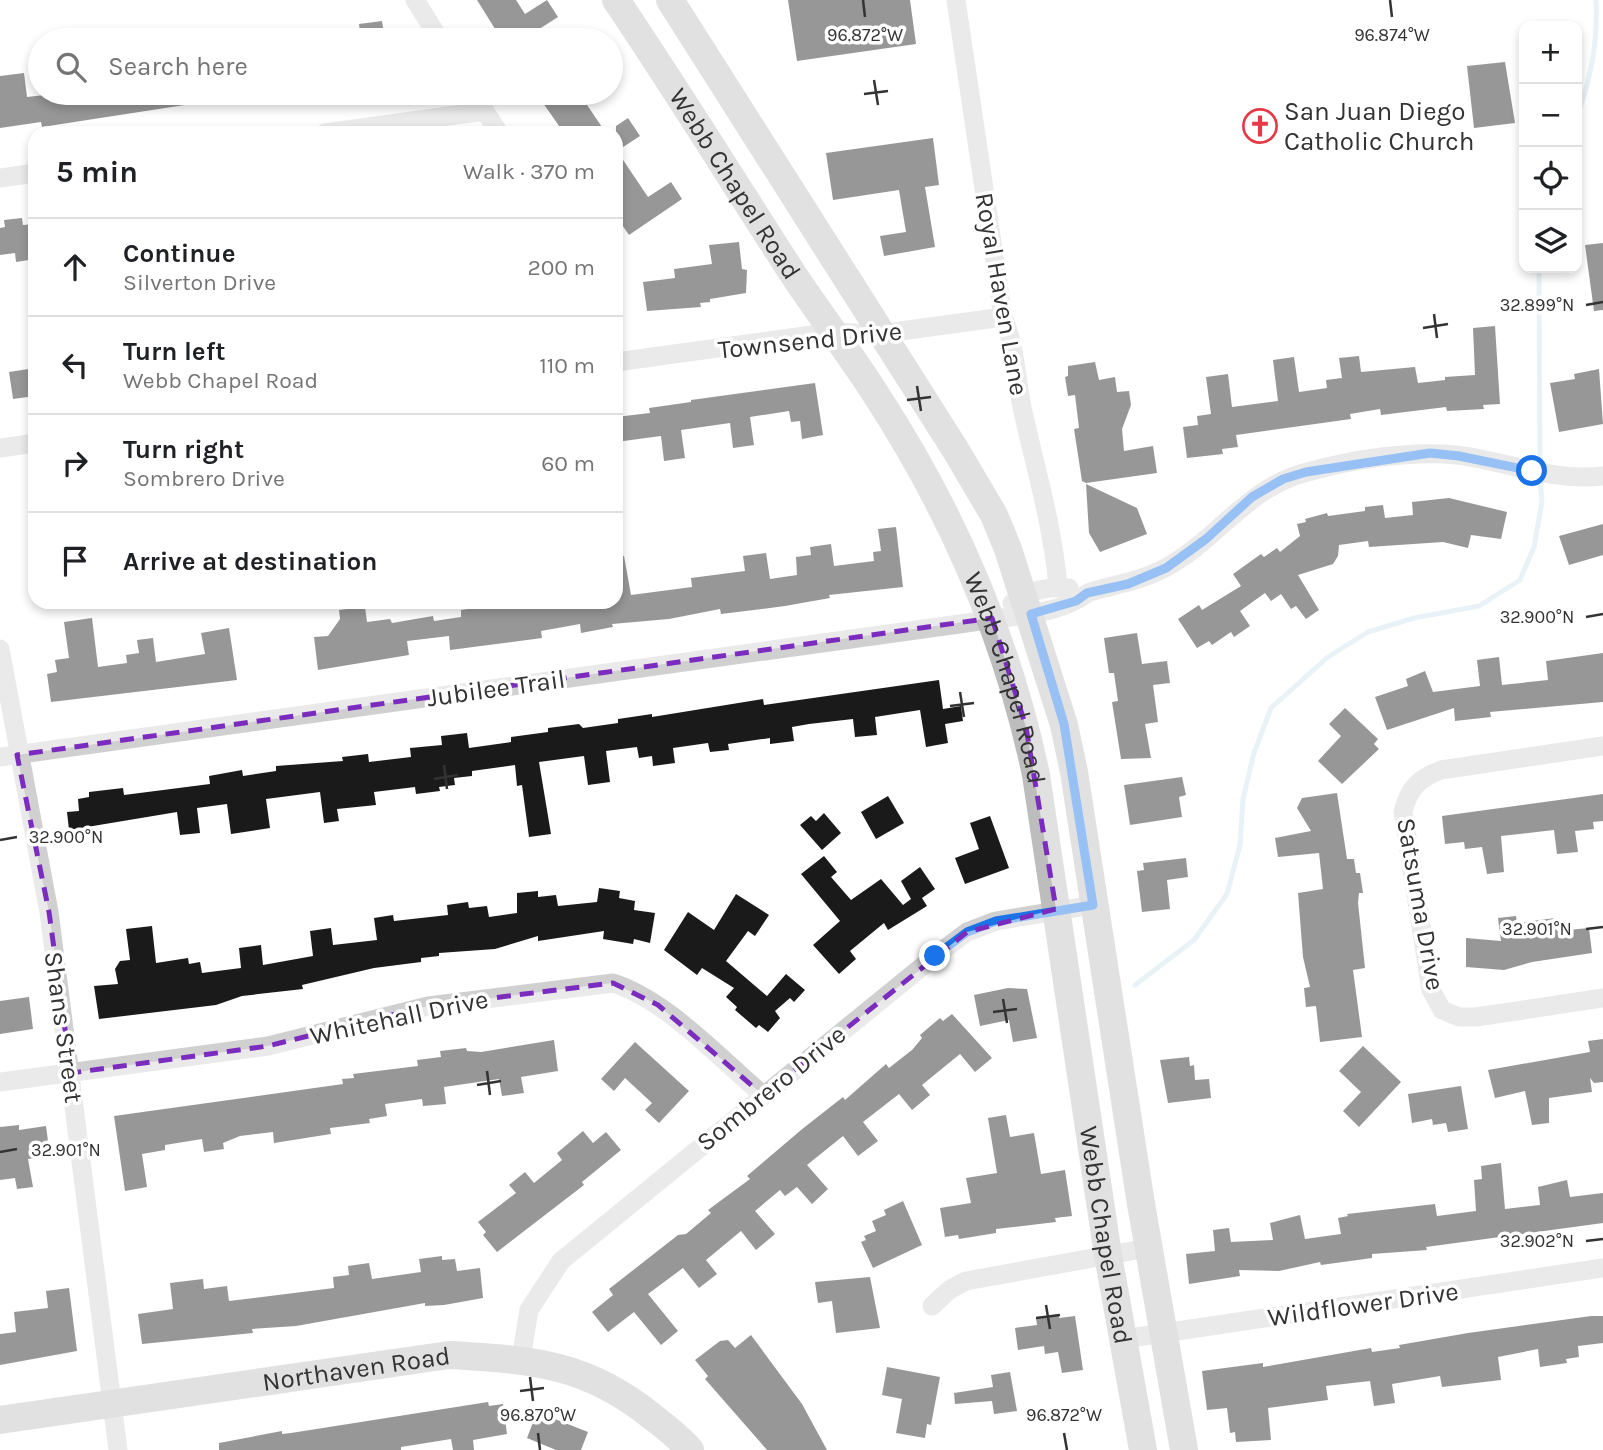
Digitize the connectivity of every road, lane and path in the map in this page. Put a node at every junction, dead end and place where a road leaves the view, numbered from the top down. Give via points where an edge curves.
1 (415, 0) edge
2 (616, 0) edge
3 (670, 0) edge
4 (956, 0) edge
5 (432, 28) edge
6 (481, 105) edge
7 (485, 111) junction
8 (376, 126) edge
9 (495, 126) edge
10 (755, 135) junction
11 (719, 158) junction
12 (28, 174) edge
13 (0, 178) edge
14 (1003, 317) junction
15 (833, 332) junction
16 (879, 334) junction
17 (623, 361) edge
18 (28, 444) edge
19 (0, 448) edge
20 (1603, 476) edge
21 (1058, 587) junction
22 (1087, 593) junction
23 (1028, 604) junction
24 (992, 618) junction
25 (0, 649) edge
26 (1603, 746) edge
27 (9, 756) edge
28 (1093, 905) junction
29 (1056, 909) junction
30 (1603, 998) edge
31 (71, 1073) junction
32 (0, 1083) edge
33 (763, 1095) junction
34 (1148, 1248) junction
35 (1108, 1255) junction
36 (1603, 1268) edge
37 (932, 1306) dead end
38 (1164, 1333) junction
39 (1123, 1339) junction
40 (521, 1359) junction
41 (112, 1404) junction
42 (0, 1420) edge
43 (118, 1450) edge
44 (690, 1450) edge
45 (1143, 1450) edge
46 (1184, 1450) edge

1 - 5 street
2 - 11 main road, Webb Chapel Road
3 - 10 main road, Webb Chapel Road
4 - 14 street, Royal Haven Lane
6 - 7 street
7 - 8 street
7 - 9 street
10 - 11 main road
10 - 16 main road, Webb Chapel Road
11 - 15 main road, Webb Chapel Road
12 - 13 street
14 - 16 street, Townsend Drive
14 - 21 street, Royal Haven Lane via 1045,498
15 - 16 street, Townsend Drive
15 - 17 street, Townsend Drive
15 - 24 main road, Webb Chapel Road via 876,393 937,496
16 - 23 main road, Webb Chapel Road via 994,515
18 - 19 street
20 - 22 street via 1542,473 1430,453 1306,472 1252,497 1166,568 1128,584
21 - 22 street
21 - 23 street
22 - 23 street via 1076,601
23 - 24 street, Jubilee Trail
23 - 28 main road, Webb Chapel Road via 1064,724
24 - 27 street, Jubilee Trail
24 - 29 main road, Webb Chapel Road via 1026,727
25 - 27 street, Shans Street
26 - 30 street, Satsuma Drive via 1441,770 1421,777 1408,793 1403,812 1431,990 1442,1010 1476,1017
27 - 31 street, Shans Street via 49,912
28 - 29 street, Sombrero Drive
28 - 34 main road, Webb Chapel Road
29 - 33 street, Sombrero Drive via 967,932
29 - 35 main road, Webb Chapel Road
31 - 32 street, Whitehall Drive
31 - 33 street, Whitehall Drive via 268,1046 428,1006 613,983 636,990 658,1006
31 - 41 street, Shans Street
33 - 40 street, Sombrero Drive via 561,1261 529,1310
34 - 35 street
34 - 38 main road, Webb Chapel Road
35 - 37 street via 966,1281
35 - 39 main road, Webb Chapel Road
36 - 38 street, Wildflower Drive
38 - 39 street, Wildflower Drive
38 - 46 main road, Webb Chapel Road
39 - 45 main road, Webb Chapel Road
40 - 41 main road, Northaven Road via 449,1355
40 - 44 main road, Northaven Road via 579,1371 630,1398
41 - 42 main road, Northaven Road
41 - 43 street, Shans Street

